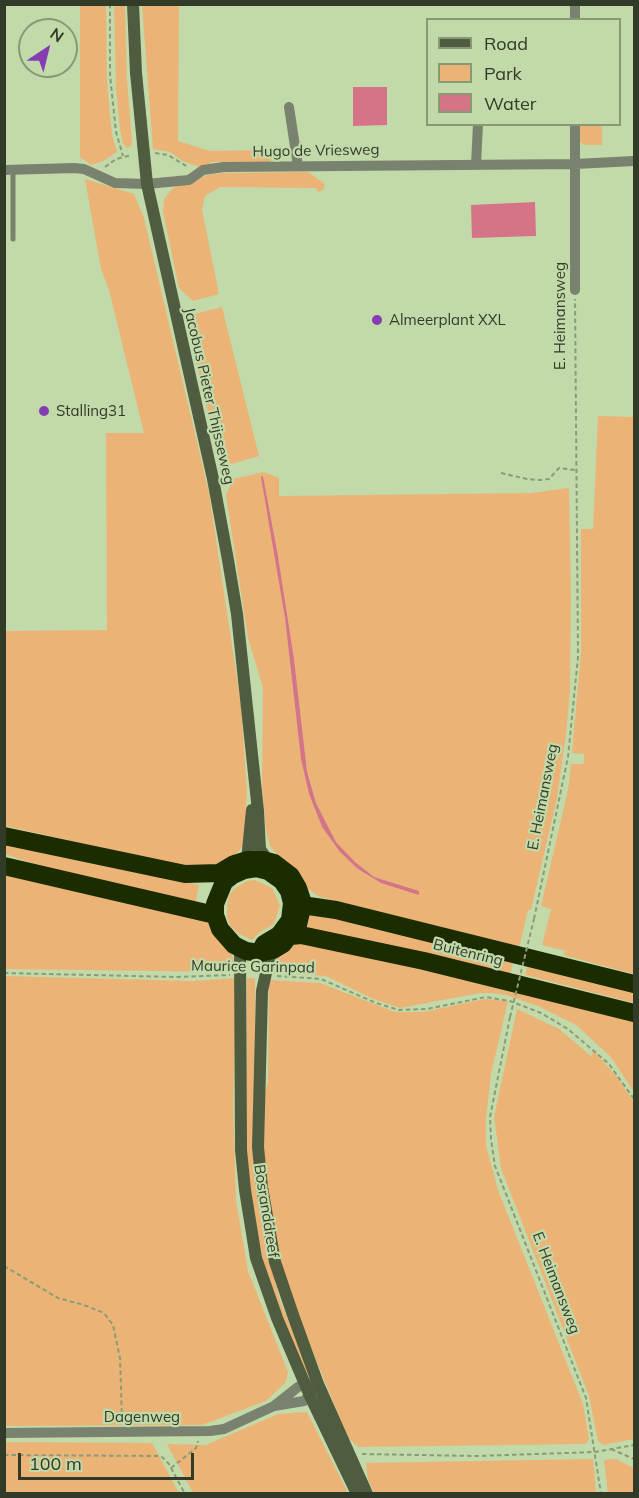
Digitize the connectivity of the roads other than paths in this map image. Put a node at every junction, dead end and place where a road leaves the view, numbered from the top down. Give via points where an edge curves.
1 (133, 4) edge
2 (289, 108) dead end
3 (478, 126) edge
4 (575, 126) edge
5 (634, 161) edge
6 (575, 164) junction
7 (476, 165) junction
8 (298, 166) junction
9 (9, 170) edge
10 (147, 184) junction
11 (13, 239) dead end
12 (575, 290) road end
13 (255, 795) junction
14 (4, 836) edge
15 (268, 861) junction
16 (245, 865) junction
17 (4, 866) edge
18 (223, 877) junction
19 (298, 899) junction
20 (215, 915) junction
21 (291, 936) junction
22 (240, 949) junction
23 (266, 951) junction
24 (634, 984) edge
25 (262, 991) junction
26 (634, 1013) edge
27 (305, 1383) junction
28 (318, 1384) junction
29 (310, 1396) junction
30 (274, 1406) junction
31 (4, 1433) edge
32 (357, 1494) edge
33 (367, 1494) edge

1 - 10 main road, Jacobus Pieter Thijsseweg
2 - 8 street
3 - 7 street
4 - 6 street, E. Heimansweg
5 - 6 street, Hugo de Vriesweg
6 - 7 street, Hugo de Vriesweg
6 - 12 street, E. Heimansweg
7 - 8 street, Hugo de Vriesweg
8 - 10 street, Hugo de Vriesweg via 224,167 203,170 189,180
9 - 10 street, Hugo de Vriesweg via 74,168 115,183
9 - 11 lane
10 - 13 main road, Jacobus Pieter Thijsseweg via 228,560
13 - 15 main road, Jacobus Pieter Thijsseweg via 260,849
13 - 16 main road, Jacobus Pieter Thijsseweg
14 - 18 highway via 212,882
15 - 16 highway
15 - 19 highway via 291,876
16 - 18 highway via 234,864
16 - 19 highway via 273,873
17 - 20 highway
18 - 20 highway
19 - 21 highway via 298,925
19 - 23 highway via 287,926 264,944
19 - 24 highway, Buitenring
20 - 22 highway via 223,935
21 - 23 highway
21 - 26 highway, Buitenring via 424,961
22 - 23 highway
22 - 27 main road, Bosranddreef via 245,1190 256,1258
23 - 25 main road, Bosranddreef via 258,975
23 - 25 main road, Bosranddreef via 270,955
25 - 28 main road, Bosranddreef via 258,1147 262,1187 275,1262
27 - 28 street
27 - 29 main road, Bosranddreef
27 - 30 street, Dagenweg
28 - 29 street
28 - 33 main road, Bosranddreef
29 - 30 street, Dagenweg via 294,1404
29 - 32 main road, Bosranddreef
30 - 31 street, Dagenweg via 224,1428 198,1432

